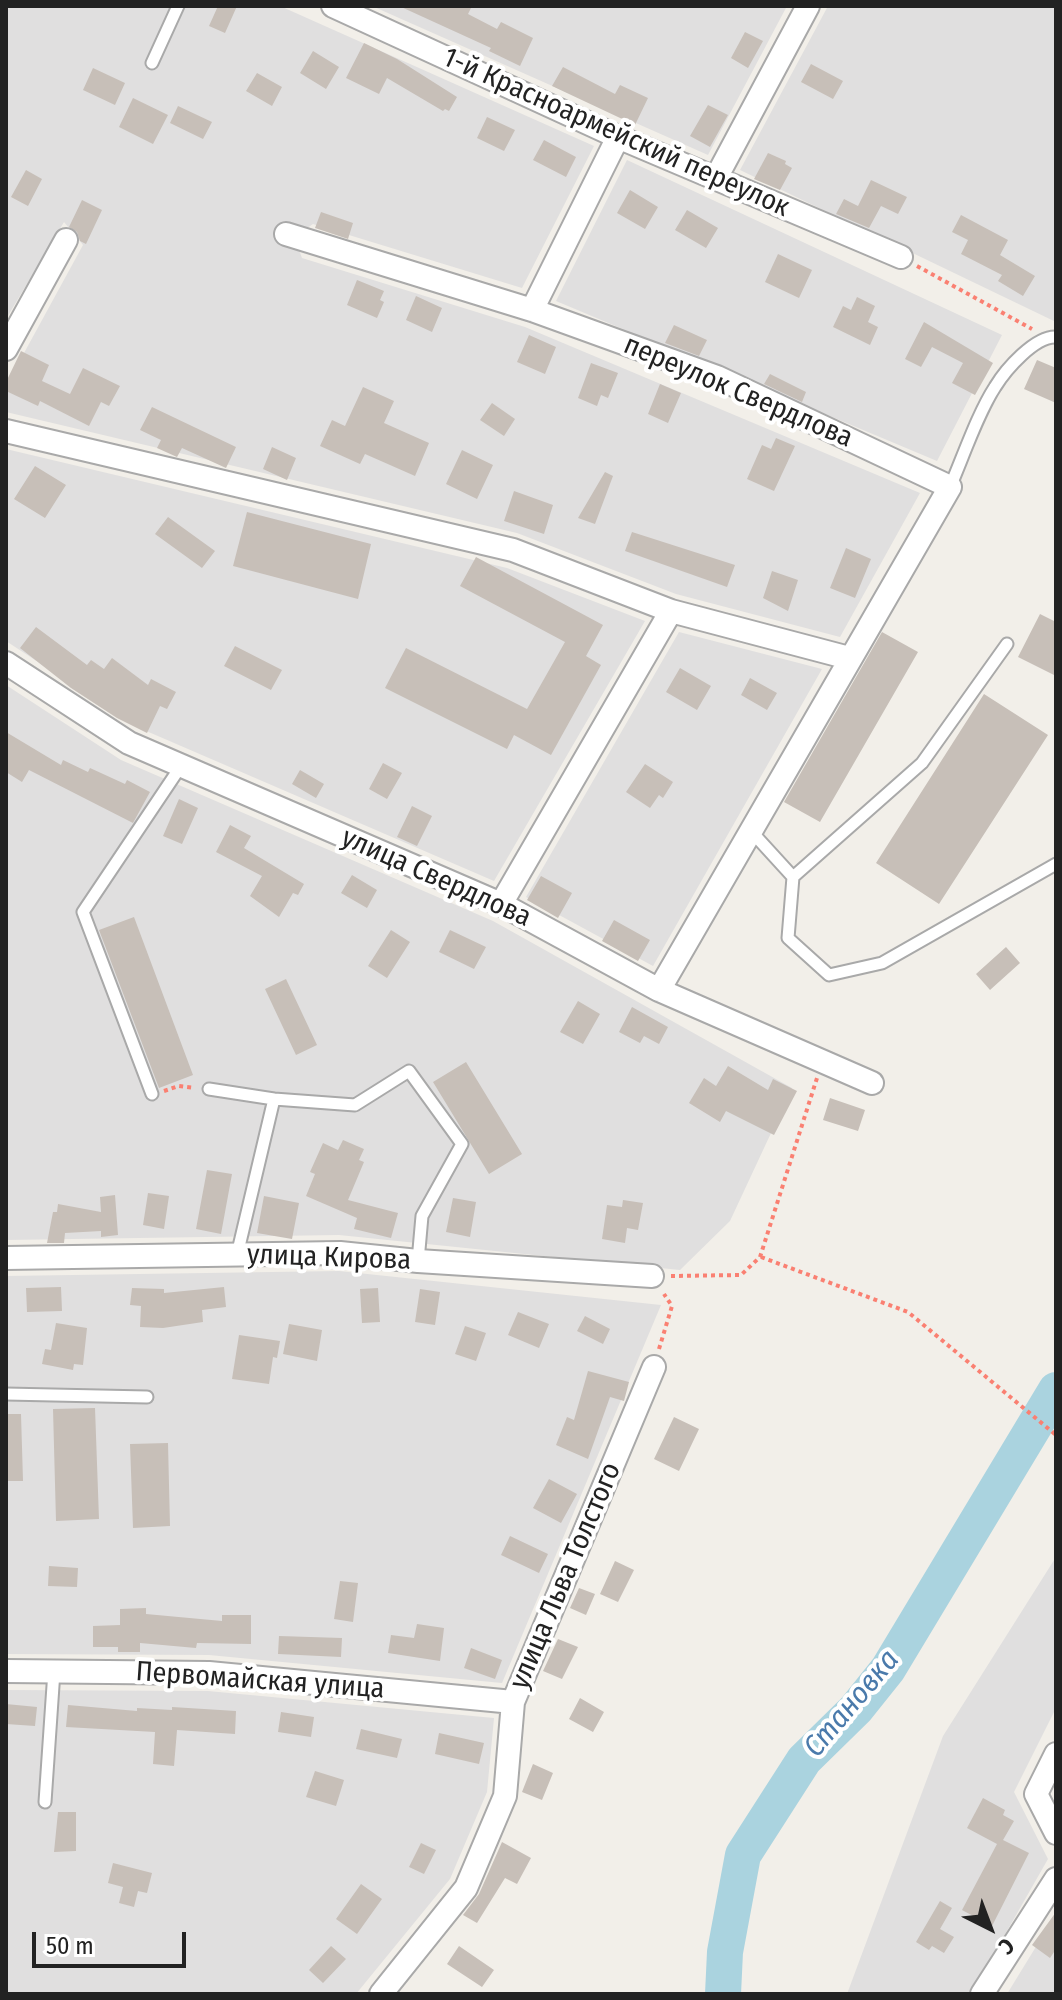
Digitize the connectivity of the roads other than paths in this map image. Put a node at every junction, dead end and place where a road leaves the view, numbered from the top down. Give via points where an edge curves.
1 (178, 6) edge
2 (333, 6) edge
3 (808, 6) edge
4 (152, 63) dead end
5 (618, 137) junction
6 (716, 178) junction
7 (286, 234) dead end
8 (66, 240) dead end
9 (901, 257) road end
10 (532, 310) junction
11 (1050, 336) edge
12 (6, 349) edge
13 (6, 431) edge
14 (950, 487) junction
15 (671, 611) junction
16 (1007, 644) dead end
17 (849, 658) junction
18 (6, 663) edge
19 (181, 766) junction
20 (751, 830) junction
21 (1056, 864) edge
22 (793, 877) junction
23 (501, 904) junction
24 (659, 990) junction
25 (872, 1083) dead end
26 (209, 1089) road end
27 (152, 1094) road end
28 (274, 1099) junction
29 (237, 1255) junction
30 (6, 1258) edge
31 (418, 1261) junction
32 (652, 1276) road end
33 (654, 1367) road end
34 (6, 1394) edge
35 (147, 1397) dead end
36 (6, 1671) edge
37 (54, 1671) junction
38 (513, 1702) junction
39 (1056, 1754) edge
40 (45, 1802) dead end
41 (1056, 1833) edge
42 (1056, 1879) edge
43 (381, 1994) edge
44 (982, 1994) edge

1 - 4 lane
2 - 5 street, 1-й Красноармейский переулок
3 - 6 street
5 - 6 street, 1-й Красноармейский переулок
5 - 10 street
6 - 9 street, 1-й Красноармейский переулок
7 - 10 street, переулок Свердлова
8 - 12 street
10 - 14 street, переулок Свердлова via 717,377
11 - 14 lane via 1027,350 995,387
13 - 15 street via 513,550
14 - 17 street
15 - 17 street
15 - 23 street
16 - 22 lane via 922,763
17 - 20 street
18 - 19 street, улица Свердлова via 129,743
19 - 23 street, улица Свердлова
19 - 27 lane via 83,912
20 - 22 lane
20 - 24 street
21 - 22 lane via 882,963 829,975 788,938
23 - 24 street, улица Свердлова
24 - 25 street, улица Свердлова
26 - 28 lane
28 - 29 lane
28 - 31 lane via 355,1105 409,1071 462,1144 422,1216
29 - 30 street, улица Кирова
29 - 31 street, улица Кирова via 340,1253
31 - 32 street, улица Кирова
33 - 38 street, улица Льва Толстого
34 - 35 lane
36 - 37 street, Первомайская улица
37 - 38 street, Первомайская улица via 209,1673
37 - 40 lane
38 - 43 street, улица Льва Толстого via 505,1796 466,1888
39 - 41 street via 1036,1794
42 - 44 street

